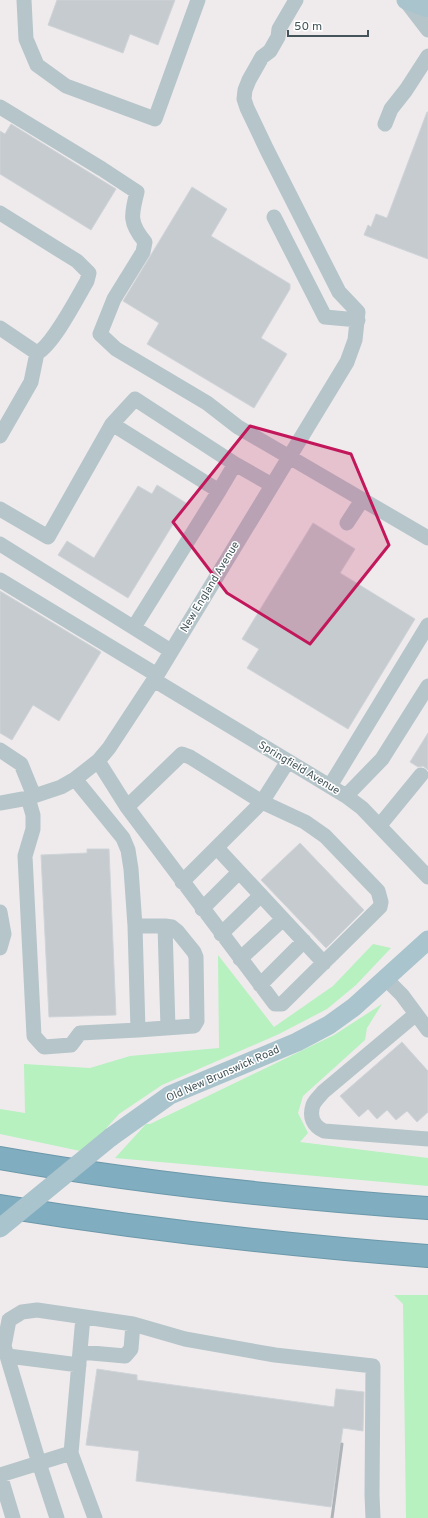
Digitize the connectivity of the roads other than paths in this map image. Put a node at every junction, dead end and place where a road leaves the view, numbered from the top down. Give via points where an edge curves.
1 (24, 0) edge
2 (198, 0) edge
3 (296, 0) edge
4 (406, 0) edge
5 (428, 8) edge
6 (428, 30) edge
7 (428, 56) edge
8 (0, 107) edge
9 (385, 124) dead end
10 (0, 213) edge
11 (274, 218) dead end
12 (358, 316) junction
13 (0, 328) edge
14 (37, 354) junction
15 (112, 424) junction
16 (0, 436) edge
17 (290, 456) junction
18 (234, 464) junction
19 (272, 485) junction
20 (219, 491) junction
21 (362, 500) junction
22 (0, 509) edge
23 (347, 522) dead end
24 (428, 538) edge
25 (0, 544) edge
26 (0, 580) edge
27 (428, 626) edge
28 (134, 627) junction
29 (171, 651) junction
30 (156, 677) junction
31 (428, 686) edge
32 (0, 750) edge
33 (98, 761) junction
34 (288, 761) junction
35 (421, 775) dead end
36 (75, 779) junction
37 (330, 786) junction
38 (346, 796) junction
39 (31, 797) junction
40 (262, 802) junction
41 (0, 803) edge
42 (127, 807) junction
43 (380, 826) junction
44 (216, 848) junction
45 (239, 872) junction
46 (428, 877) edge
47 (182, 882) junction
48 (261, 895) junction
49 (202, 909) junction
50 (0, 912) edge
51 (283, 919) junction
52 (135, 926) junction
53 (165, 926) junction
54 (221, 934) junction
55 (304, 941) junction
56 (426, 946) edge
57 (0, 948) edge
58 (240, 959) junction
59 (324, 963) junction
60 (386, 979) junction
61 (260, 985) junction
62 (416, 1014) junction
63 (168, 1028) junction
64 (138, 1030) junction
65 (428, 1030) edge
66 (428, 1139) edge
67 (0, 1158) edge
68 (0, 1206) edge
69 (428, 1208) edge
70 (0, 1228) edge
71 (428, 1256) edge
72 (83, 1317) junction
73 (133, 1324) junction
74 (8, 1356) junction
75 (80, 1358) junction
76 (71, 1453) junction
77 (39, 1463) junction
78 (0, 1475) edge
79 (13, 1518) edge
80 (57, 1518) edge
81 (94, 1518) edge
82 (374, 1518) edge

1 - 2 street via 26,38 38,65 66,86 155,119
3 - 12 street via 270,51 262,57 248,80 244,99 339,292
4 - 5 main road
4 - 6 street
7 - 9 street via 392,109
8 - 17 street via 137,192 132,213 136,231 145,242 143,252 114,299 100,334 116,349 207,403 238,427
10 - 14 street via 77,261 89,273 87,281 48,345
11 - 12 street via 325,317
12 - 17 street, New England Avenue via 355,340 348,362
13 - 14 street
14 - 16 street via 31,382
15 - 18 street via 135,399
15 - 20 street
15 - 22 street via 48,537
17 - 19 street, New England Avenue
17 - 21 street
18 - 19 street
18 - 20 street
19 - 29 street, New England Avenue
20 - 28 street
21 - 23 street
21 - 24 street
25 - 28 street
26 - 30 street, Springfield Avenue
27 - 37 street
28 - 29 street
29 - 30 street, New England Avenue
30 - 33 street, New England Avenue
30 - 34 street, Springfield Avenue
31 - 38 street via 382,759
32 - 39 street via 21,764
33 - 36 street, New England Avenue
33 - 42 street
34 - 37 street, Springfield Avenue
34 - 40 street
35 - 43 street
36 - 39 street, New England Avenue
36 - 52 street via 123,838 128,850
37 - 38 street, Springfield Avenue
38 - 43 street, Springfield Avenue
39 - 41 street, New England Avenue
39 - 64 street via 33,829 25,856 34,1036 44,1046 71,1045 80,1033
40 - 42 street via 182,754
40 - 44 street
40 - 59 street via 304,822 325,836 378,891 380,907
42 - 47 street
43 - 46 street, Springfield Avenue
44 - 45 street
44 - 47 street
45 - 48 street
45 - 49 street
47 - 49 street
48 - 51 street
48 - 54 street
49 - 54 street
50 - 57 street via 4,934
51 - 55 street
51 - 58 street
52 - 53 street
52 - 64 street
53 - 63 street
53 - 63 street via 177,931 196,957 196,1024
54 - 58 street
55 - 59 street
55 - 61 street
56 - 60 main road, Old New Brunswick Road
58 - 61 street
59 - 61 street via 282,1004 275,1004
60 - 62 street
60 - 70 main road, Old New Brunswick Road, bridge via 329,1025 297,1042 170,1095 111,1137
62 - 65 street
62 - 66 street via 323,1092 313,1104 312,1121 317,1128 324,1131
63 - 64 street
67 - 69 highway via 165,1183 348,1203
68 - 71 highway via 192,1234
72 - 73 street
72 - 74 street via 37,1310 22,1312 9,1320 4,1346
72 - 75 street
73 - 75 street via 131,1349 125,1356
73 - 82 street via 185,1338 268,1354 373,1366
74 - 75 street
74 - 77 street
75 - 76 street
76 - 77 street
76 - 81 street
77 - 78 street
77 - 80 street
78 - 79 street

